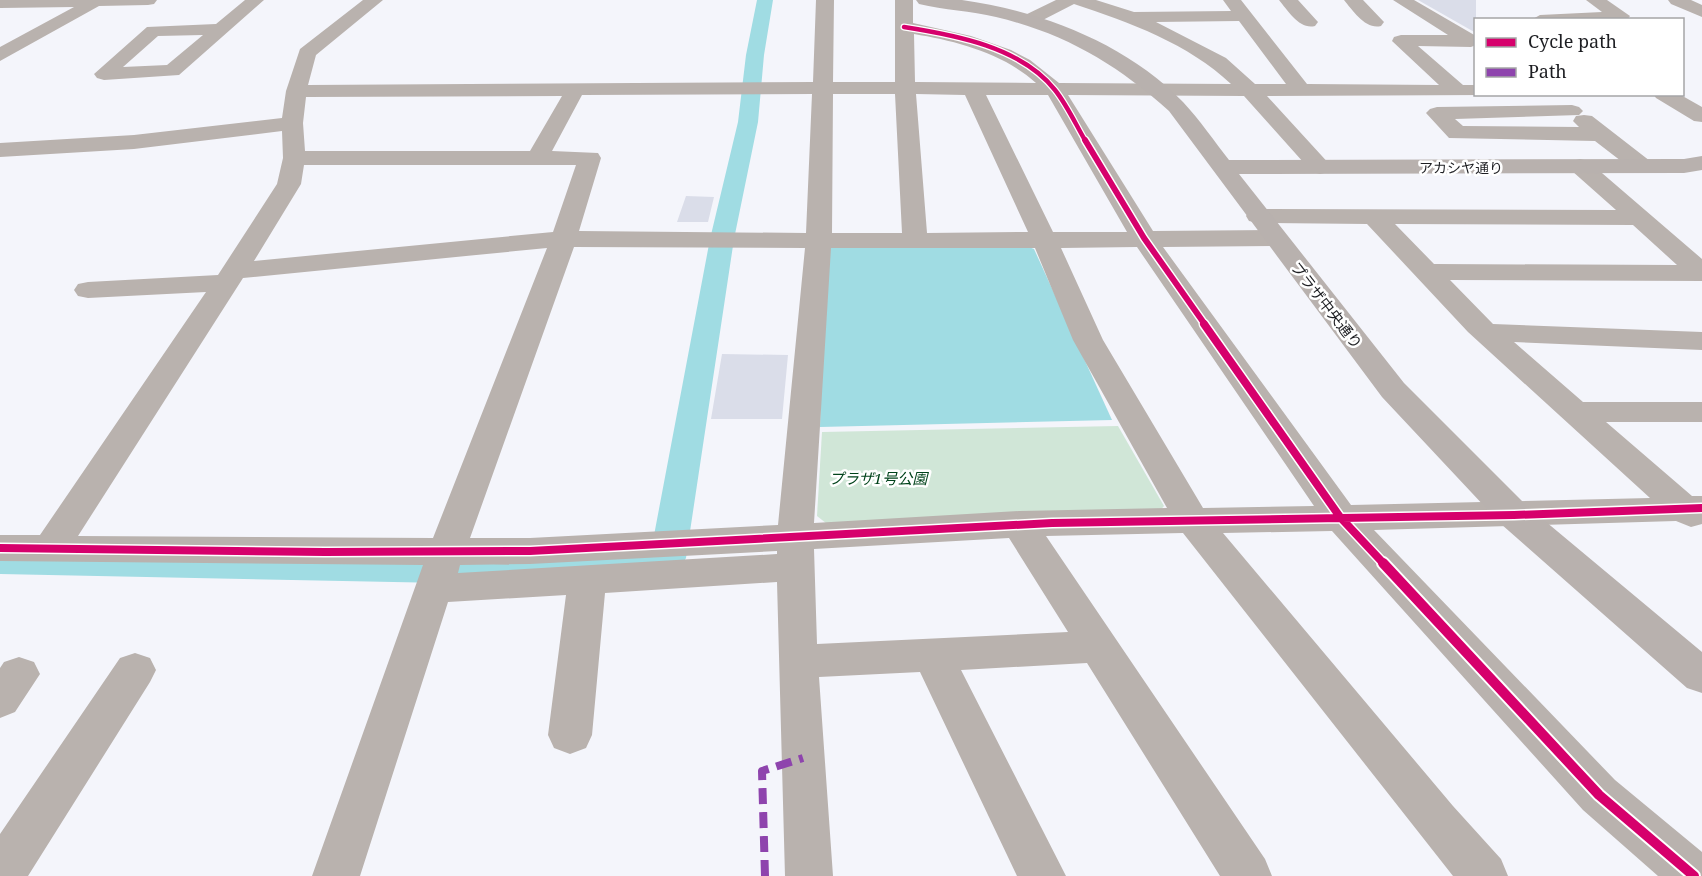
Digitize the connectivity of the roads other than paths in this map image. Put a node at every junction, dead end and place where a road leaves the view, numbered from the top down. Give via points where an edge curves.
1 (148, 0) edge
2 (255, 0) edge
3 (374, 0) edge
4 (825, 0) edge
5 (925, 0) edge
6 (1070, 0) edge
7 (1078, 0) edge
8 (1232, 0) edge
9 (1288, 0) edge
10 (1353, 0) edge
11 (1402, 0) edge
12 (1595, 0) edge
13 (1677, 0) edge
14 (97, 1) edge
15 (0, 3) edge
16 (1702, 12) edge
17 (904, 14) edge
18 (1242, 16) junction
19 (1132, 17) junction
20 (1580, 18) edge
21 (1029, 20) junction
22 (1310, 22) dead end
23 (1375, 22) dead end
24 (222, 29) junction
25 (1473, 41) edge
26 (0, 55) edge
27 (824, 88) junction
28 (1156, 88) junction
29 (974, 89) junction
30 (575, 90) junction
31 (905, 90) junction
32 (1054, 90) junction
33 (1250, 90) junction
34 (297, 91) junction
35 (1302, 91) junction
36 (1467, 91) edge
37 (1555, 96) edge
38 (1667, 96) edge
39 (1572, 111) junction
40 (1702, 116) edge
41 (292, 123) junction
42 (1601, 134) junction
43 (0, 150) edge
44 (294, 158) junction
45 (537, 158) junction
46 (1702, 163) edge
47 (1580, 166) junction
48 (1642, 166) junction
49 (1220, 167) junction
50 (1320, 167) junction
51 (1258, 216) junction
52 (1373, 216) junction
53 (1637, 218) junction
54 (1144, 238) junction
55 (1275, 238) junction
56 (564, 239) junction
57 (819, 239) junction
58 (1044, 239) junction
59 (1702, 240) edge
60 (915, 241) junction
61 (1664, 241) junction
62 (1427, 272) junction
63 (1702, 273) edge
64 (230, 277) junction
65 (88, 290) dead end
66 (1485, 332) junction
67 (1702, 341) edge
68 (1575, 412) junction
69 (1702, 412) edge
70 (1695, 513) edge
71 (1514, 515) junction
72 (1340, 517) junction
73 (1192, 520) junction
74 (1019, 524) junction
75 (0, 548) edge
76 (50, 549) junction
77 (796, 551) junction
78 (446, 552) junction
79 (587, 579) junction
80 (433, 589) junction
81 (1098, 646) junction
82 (933, 655) junction
83 (798, 662) junction
84 (135, 670) dead end
85 (1702, 676) edge
86 (570, 735) dead end
87 (0, 876) edge
88 (336, 876) edge
89 (809, 876) edge
90 (1042, 876) edge
91 (1248, 876) edge
92 (1484, 876) edge
93 (1694, 876) edge

1 - 14 street
2 - 24 street
3 - 34 street via 307,53
4 - 27 street
5 - 21 street, プラザ中央通り
6 - 21 street
7 - 19 street
8 - 18 street
9 - 22 street
10 - 23 street
11 - 25 street
12 - 20 street via 1621,16
13 - 16 street
14 - 15 street
14 - 26 street
17 - 31 street
17 - 32 street via 1012,59 1042,75
18 - 19 street
18 - 35 street
19 - 33 street via 1220,62
21 - 28 street, プラザ中央通り via 1098,47
24 - 24 street via 153,31 104,74 172,71
25 - 36 street via 1401,41
27 - 30 street
27 - 31 street
27 - 57 street
28 - 32 street
28 - 33 street
28 - 49 street, プラザ中央通り via 1176,107
29 - 31 street
29 - 32 street
29 - 58 street
30 - 34 street
30 - 45 street
31 - 60 street
32 - 54 street
33 - 35 street
33 - 50 street
34 - 41 street
35 - 36 street
37 - 39 street
38 - 40 street
39 - 42 street
39 - 42 street via 1437,113 1457,134
41 - 43 street via 134,142
41 - 44 street
42 - 48 street
44 - 45 street
44 - 64 street via 289,184
45 - 56 street via 590,158
46 - 48 street, アカシヤ通り
47 - 48 street, アカシヤ通り
47 - 50 street, アカシヤ通り
47 - 53 street
49 - 50 street, アカシヤ通り
49 - 51 street, プラザ中央通り
51 - 52 street
51 - 55 street, プラザ中央通り
52 - 53 street
52 - 62 street
53 - 61 street
54 - 55 street
54 - 58 street
54 - 72 street
55 - 71 street, プラザ中央通り via 1393,390
56 - 57 street
56 - 64 street
56 - 78 street
57 - 60 street
57 - 77 street
58 - 60 street
58 - 73 street via 1088,340
59 - 61 street
61 - 63 street
62 - 63 street
62 - 66 street
64 - 65 street
64 - 76 street
66 - 67 street
66 - 68 street
68 - 69 street
68 - 70 street
70 - 71 street
71 - 72 street
71 - 85 street, プラザ中央通り
72 - 73 street
72 - 93 street via 1599,795
73 - 74 street
73 - 92 street
74 - 77 street
74 - 81 street
75 - 76 street
76 - 78 street
77 - 78 street
77 - 79 street
77 - 83 street
78 - 80 street
79 - 80 street
79 - 86 street
80 - 88 street
81 - 82 street
81 - 91 street
82 - 83 street
82 - 90 street
83 - 89 street
84 - 87 street

